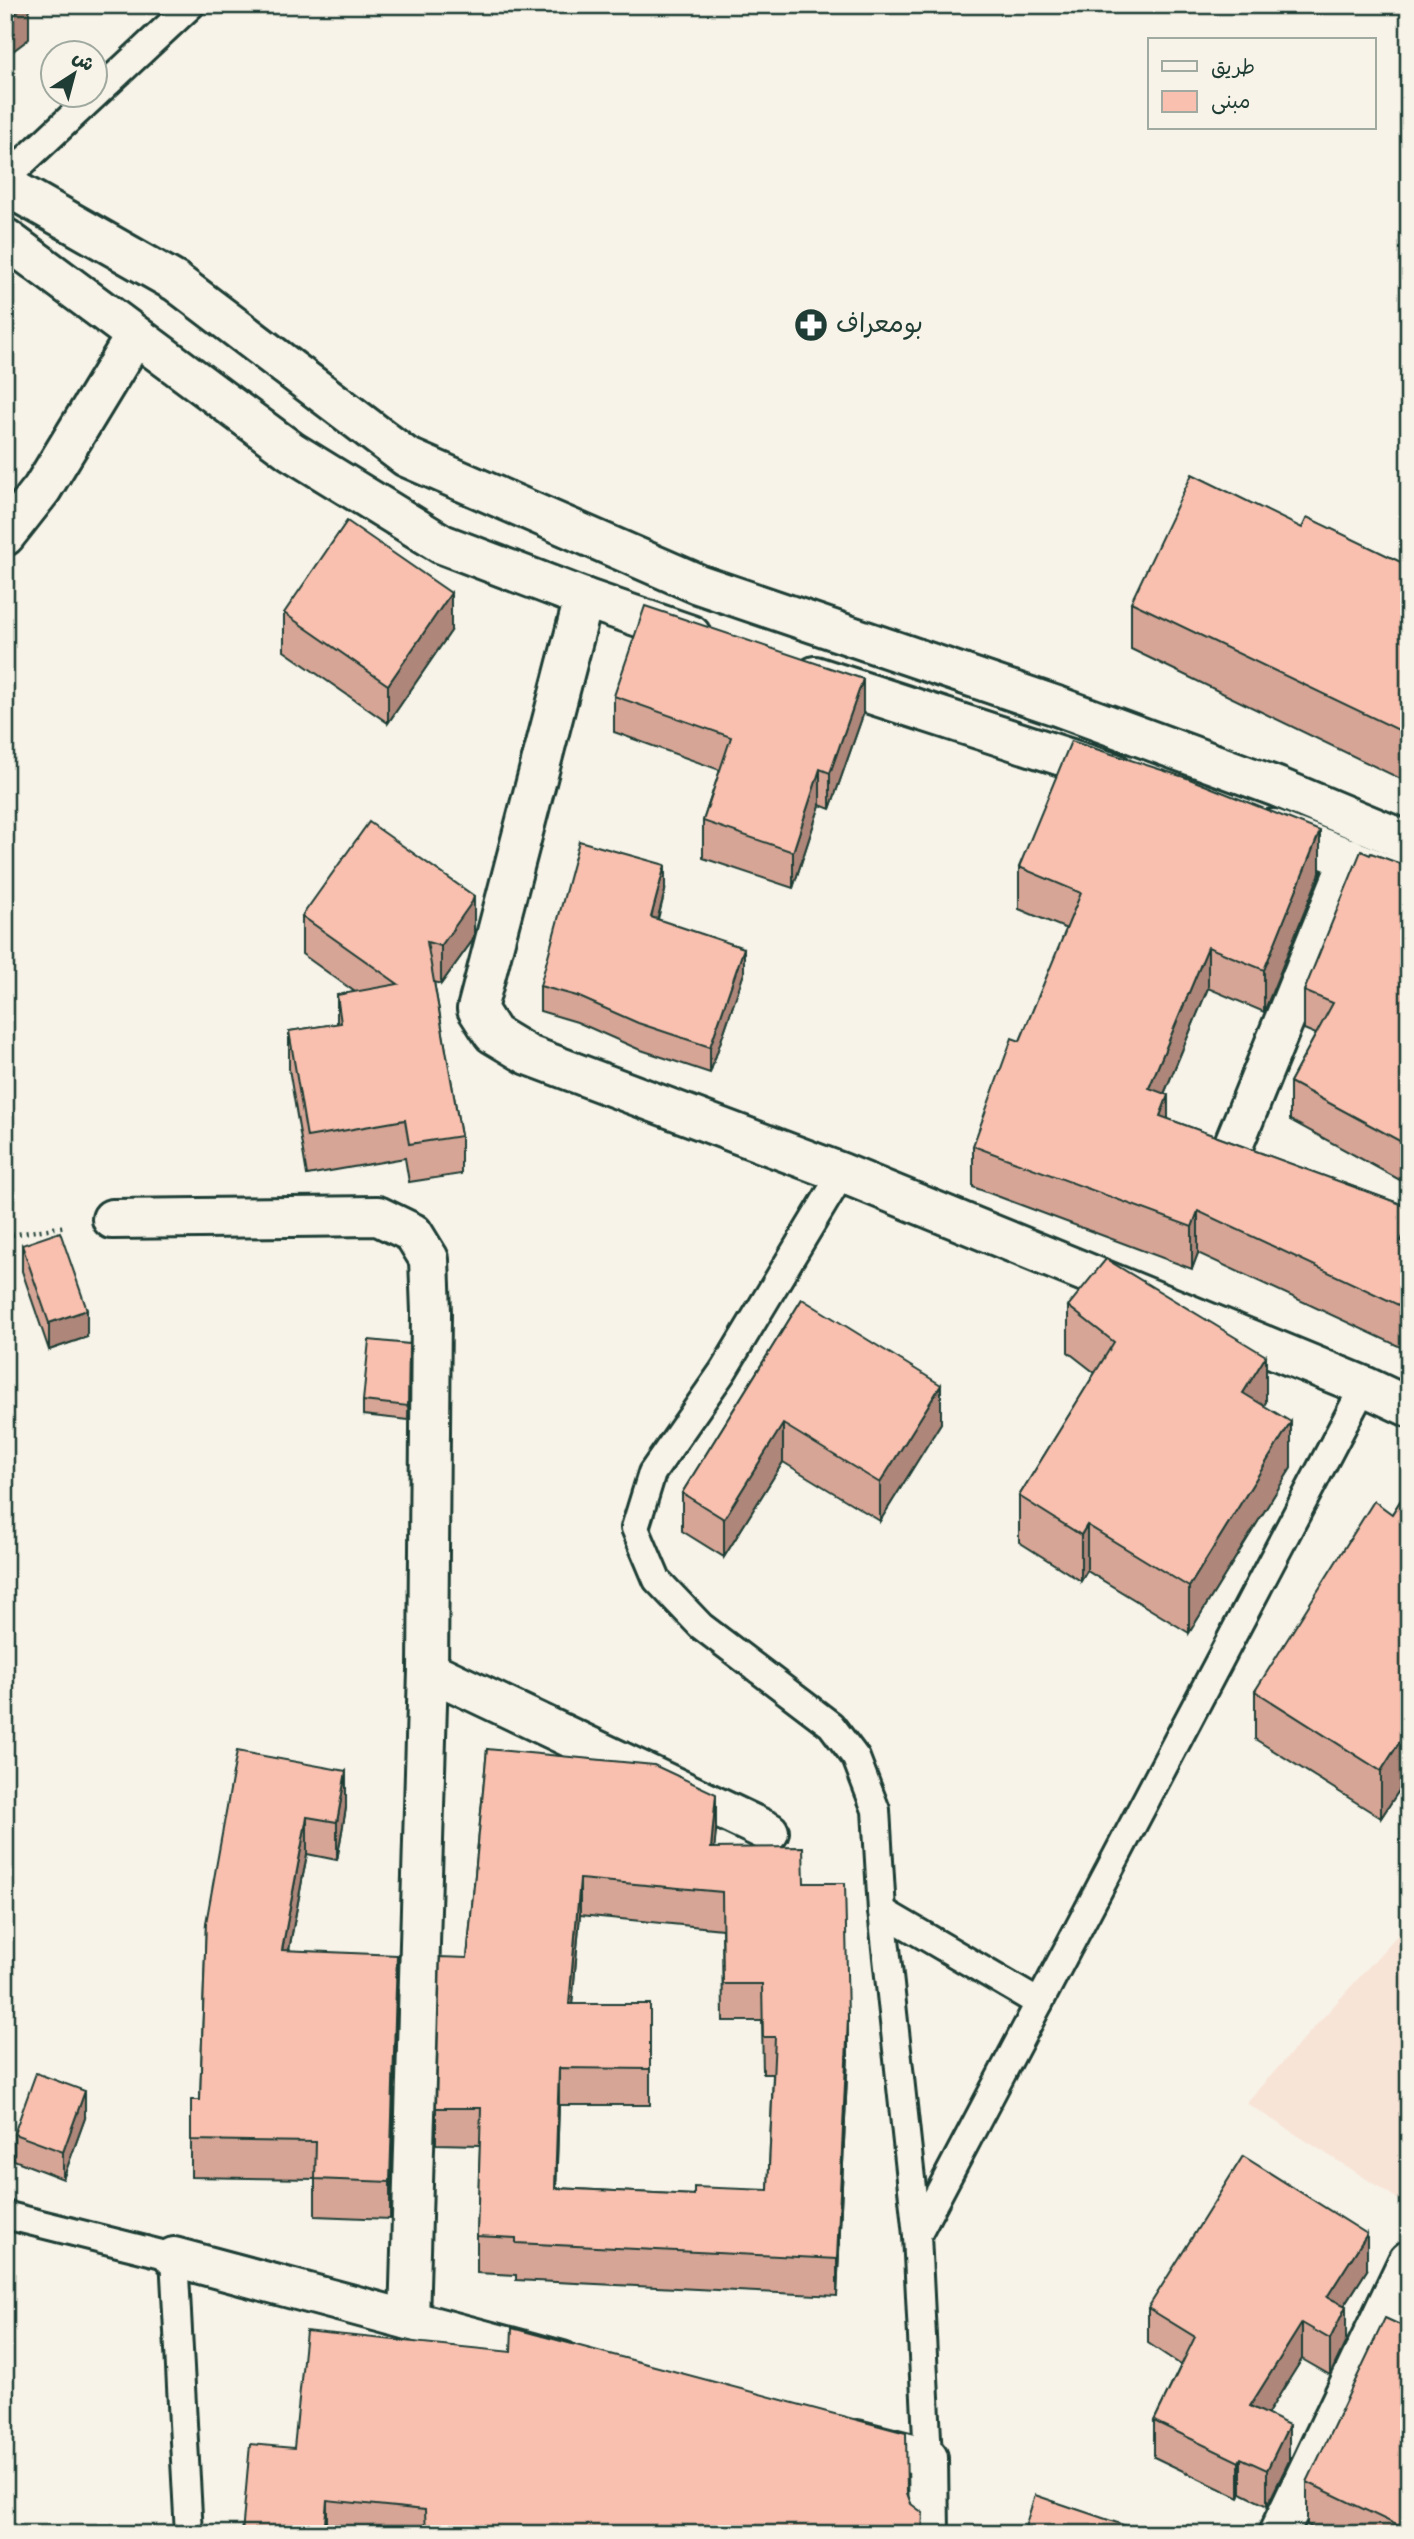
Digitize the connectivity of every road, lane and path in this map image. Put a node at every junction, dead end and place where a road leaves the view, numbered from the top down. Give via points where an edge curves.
1 (191, 5) edge
2 (5, 179) edge
3 (5, 185) edge
4 (5, 238) edge
5 (135, 336) junction
6 (5, 536) edge
7 (584, 598) junction
8 (729, 647) edge
9 (782, 665) edge
10 (1141, 782) edge
11 (1246, 818) edge
12 (1409, 842) edge
13 (1350, 858) junction
14 (1409, 883) edge
15 (1233, 1146) edge
16 (842, 1173) junction
17 (112, 1219) joint
18 (5, 1236) edge
19 (1364, 1386) junction
20 (1409, 1407) edge
21 (428, 1670) junction
22 (769, 1832) dead end
23 (881, 1911) junction
24 (1039, 2003) junction
25 (5, 2215) edge
26 (917, 2235) junction
27 (174, 2257) junction
28 (1408, 2261) edge
29 (409, 2320) junction
30 (595, 2370) edge
31 (821, 2430) edge
32 (928, 2458) junction
33 (189, 2534) edge
34 (929, 2534) edge
35 (1278, 2534) edge

1 - 2 lane
3 - 12 street via 176,282 406,457 698,584 1057,706 1277,786
4 - 5 street
5 - 6 street via 42,489
5 - 7 street via 291,452 442,544
7 - 8 street
7 - 16 street via 477,1009 493,1034 528,1055
9 - 10 street
11 - 13 street
13 - 14 street
13 - 15 street
16 - 19 street
16 - 23 lane via 723,1371 652,1473 635,1528 657,1580 701,1626 831,1725 856,1758 876,1810
17 - 18 path
17 - 21 street via 378,1216 413,1233 429,1259 431,1312
19 - 20 street
19 - 24 lane
21 - 22 street
21 - 29 street
23 - 24 lane
23 - 26 lane
24 - 26 lane
25 - 27 lane
26 - 32 lane
27 - 29 street
27 - 33 lane
28 - 35 street
29 - 30 street
31 - 32 street
32 - 34 street

